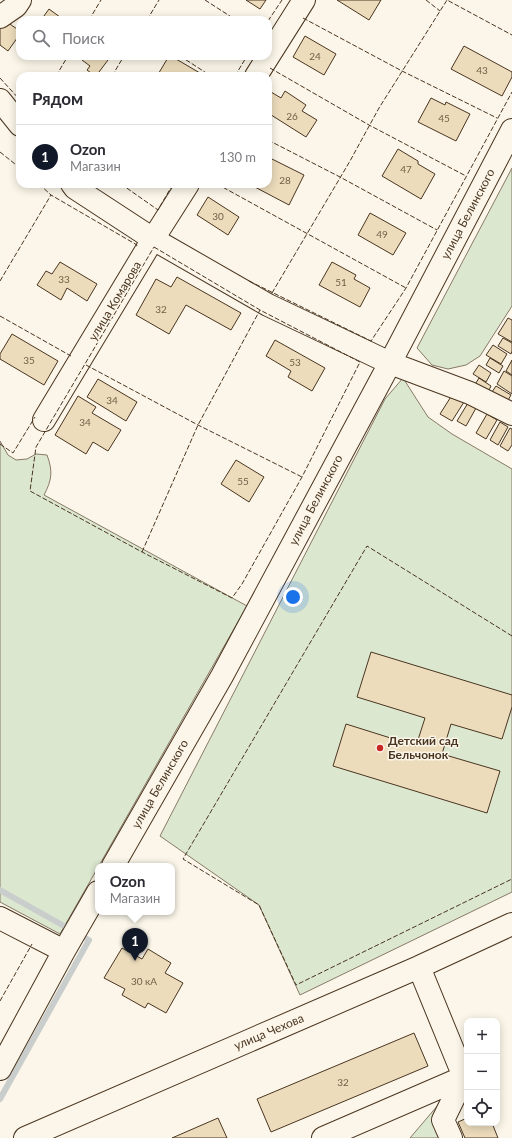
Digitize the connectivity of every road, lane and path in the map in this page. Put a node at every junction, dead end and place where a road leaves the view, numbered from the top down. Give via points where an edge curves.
1 (20, 0) edge
2 (304, 0) edge
3 (0, 17) edge
4 (272, 51) edge
5 (266, 60) edge
6 (259, 72) edge
7 (0, 100) edge
8 (16, 120) edge
9 (512, 130) edge
10 (75, 188) edge
11 (185, 188) edge
12 (153, 239) junction
13 (390, 362) junction
14 (512, 414) edge
15 (44, 420) dead end
16 (115, 863) edge
17 (95, 897) edge
18 (0, 918) edge
19 (512, 924) edge
20 (64, 951) junction
21 (419, 967) junction
22 (0, 1069) edge
23 (464, 1077) junction
24 (25, 1138) edge
25 (324, 1138) edge
26 (451, 1138) edge

1 - 3 street
2 - 4 street
5 - 6 street
7 - 8 street
9 - 13 street, улица Белинского
10 - 12 street
11 - 12 street, улица Комарова
12 - 13 street via 268,304
12 - 15 street, улица Комарова
13 - 14 street via 470,393
13 - 16 street, улица Белинского via 222,676
17 - 20 street
18 - 20 street
19 - 21 street, улица Чехова
20 - 22 street
21 - 23 street
21 - 24 street, улица Чехова
23 - 25 street
23 - 26 street via 443,1120

